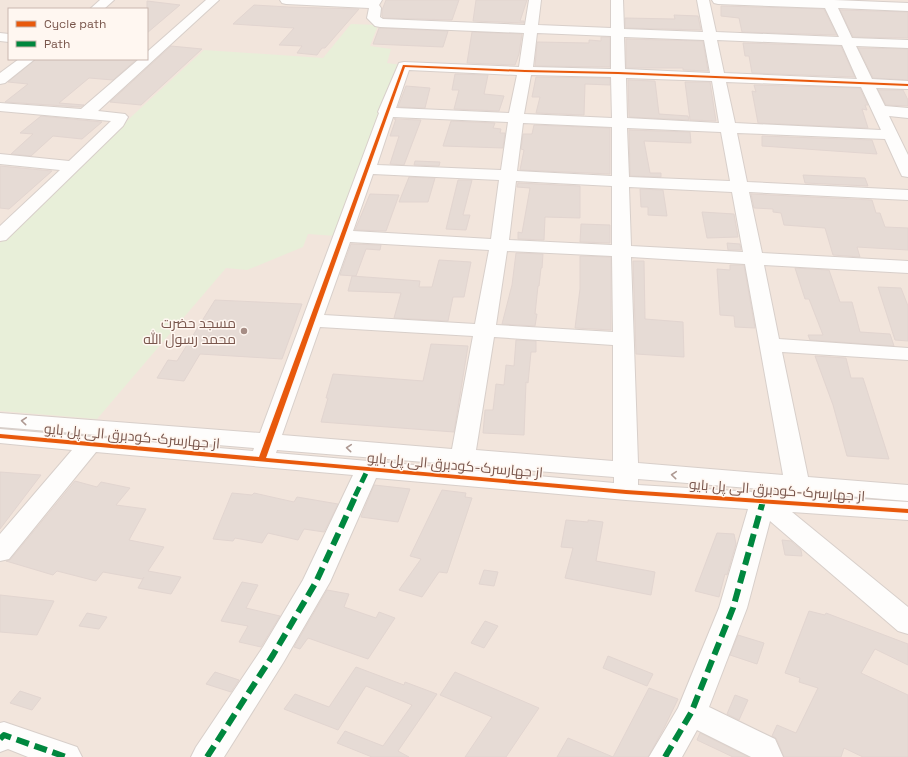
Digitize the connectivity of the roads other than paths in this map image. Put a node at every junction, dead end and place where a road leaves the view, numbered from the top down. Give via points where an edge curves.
1 (108, 0) edge
2 (213, 0) edge
3 (286, 0) edge
4 (535, 0) edge
5 (617, 0) edge
6 (703, 0) edge
7 (718, 0) edge
8 (316, 1) edge
9 (829, 2) edge
10 (374, 3) edge
11 (908, 7) edge
12 (97, 8) edge
13 (530, 29) junction
14 (618, 32) junction
15 (710, 36) junction
16 (848, 42) junction
17 (908, 44) edge
18 (153, 49) edge
19 (27, 60) edge
20 (141, 60) edge
21 (525, 71) junction
22 (618, 73) junction
23 (717, 77) junction
24 (0, 80) edge
25 (866, 83) junction
26 (908, 85) edge
27 (0, 107) edge
28 (879, 110) junction
29 (386, 112) junction
30 (908, 113) edge
31 (85, 114) junction
32 (516, 118) junction
33 (620, 122) junction
34 (728, 127) junction
35 (891, 135) junction
36 (0, 159) edge
37 (73, 166) junction
38 (366, 169) junction
39 (908, 172) edge
40 (508, 176) junction
41 (621, 181) junction
42 (739, 187) junction
43 (908, 195) edge
44 (2, 232) edge
45 (343, 236) junction
46 (499, 245) junction
47 (623, 251) junction
48 (753, 258) junction
49 (908, 267) edge
50 (313, 320) junction
51 (484, 330) junction
52 (624, 339) junction
53 (770, 345) junction
54 (908, 354) edge
55 (0, 420) edge
56 (0, 436) edge
57 (90, 444) junction
58 (265, 450) junction
59 (461, 467) junction
60 (368, 469) junction
61 (626, 482) junction
62 (761, 492) junction
63 (908, 492) edge
64 (799, 494) junction
65 (908, 511) edge
66 (0, 552) edge
67 (908, 623) edge
68 (691, 713) junction
69 (0, 739) edge
70 (66, 757) edge
71 (207, 757) edge
72 (665, 757) edge
73 (767, 757) edge

1 - 12 street
2 - 18 street
3 - 8 street
4 - 13 street
5 - 14 street
6 - 15 street
7 - 9 street
8 - 10 street
9 - 11 street
9 - 16 street
10 - 13 street via 373,18 380,23
13 - 14 street
13 - 21 street
14 - 15 street
14 - 22 street
15 - 16 street
15 - 23 street
16 - 17 street
16 - 25 street
19 - 24 street
20 - 31 street
21 - 22 street
21 - 29 street via 405,65
21 - 32 street
22 - 23 street
22 - 33 street
23 - 25 street
23 - 34 street
25 - 26 street
25 - 28 street
27 - 31 street
28 - 30 street
28 - 35 street
29 - 32 street
29 - 38 street
31 - 37 street via 120,117 118,123
32 - 33 street
32 - 40 street
33 - 34 street
33 - 41 street
34 - 35 street
34 - 42 street
35 - 39 street
36 - 37 street
37 - 44 street
38 - 40 street
38 - 45 street
40 - 41 street
40 - 46 street
41 - 42 street
41 - 47 street
42 - 43 street
42 - 48 street
45 - 46 street
45 - 50 street
46 - 47 street
46 - 51 street
47 - 48 street
47 - 52 street
48 - 49 street
48 - 53 street
50 - 51 street
50 - 58 street
51 - 52 street
51 - 59 street
52 - 61 street
53 - 54 street
53 - 64 street
58 -> 55 street, از جهارسرک-کودبرق الی پل بایو
56 - 57 street, از جهارسرک-کودبرق الی پل بایو
57 - 58 street, از جهارسرک-کودبرق الی پل بایو
57 - 66 street
59 -> 58 street, از جهارسرک-کودبرق الی پل بایو
58 - 60 street, از جهارسرک-کودبرق الی پل بایو
59 - 60 street, از جهارسرک-کودبرق الی پل بایو
59 - 61 street, از جهارسرک-کودبرق الی پل بایو
60 - 71 street via 316,582 273,655
61 - 62 street, از جهارسرک-کودبرق الی پل بایو
62 - 64 street, از جهارسرک-کودبرق الی پل بایو
62 - 67 street
62 - 68 street via 733,608
63 - 64 street, از جهارسرک-کودبرق الی پل بایو
64 - 65 street, از جهارسرک-کودبرق الی پل بایو
68 - 72 street
68 - 73 street via 764,748
69 - 70 street via 4,735

